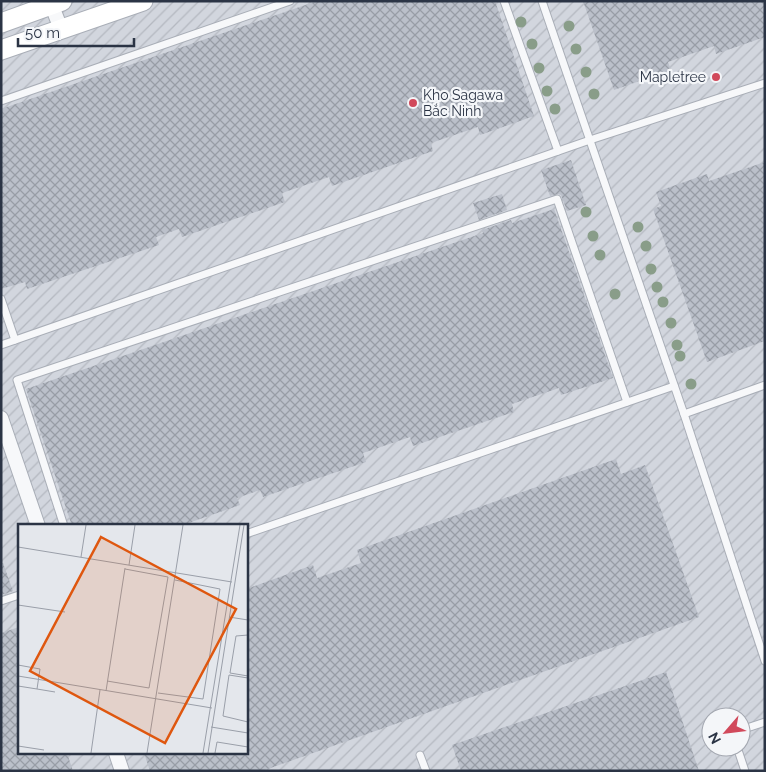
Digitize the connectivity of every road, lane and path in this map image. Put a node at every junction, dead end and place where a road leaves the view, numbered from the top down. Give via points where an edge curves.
1 (143, 1) edge
2 (290, 1) edge
3 (504, 1) edge
4 (542, 1) edge
5 (55, 2) edge
6 (1, 23) edge
7 (61, 29) junction
8 (1, 50) edge
9 (765, 83) edge
10 (1, 101) edge
11 (590, 140) junction
12 (558, 151) junction
13 (1, 299) edge
14 (15, 340) junction
15 (1, 345) edge
16 (765, 385) edge
17 (674, 386) junction
18 (627, 402) junction
19 (684, 414) junction
20 (1, 418) edge
21 (37, 524) edge
22 (63, 524) edge
23 (248, 533) edge
24 (18, 595) edge
25 (1, 601) edge
26 (765, 661) edge
27 (765, 722) edge
28 (751, 727) edge
29 (116, 754) edge
30 (420, 755) dead end
31 (740, 757) edge
32 (122, 771) edge
33 (426, 771) edge
34 (745, 771) edge

1 - 7 main road
2 - 10 lane
3 - 12 lane
4 - 11 lane
5 - 6 main road
5 - 7 street
7 - 8 main road
9 - 11 lane
11 - 12 lane
11 - 17 lane
12 - 14 lane
13 - 14 lane
14 - 15 lane
16 - 19 lane
17 - 18 lane
17 - 19 lane
18 - 22 lane via 558,199 17,380
18 - 23 lane
19 - 26 lane
20 - 21 street
24 - 25 lane
27 - 28 lane
29 - 32 street
30 - 33 lane
31 - 34 lane

